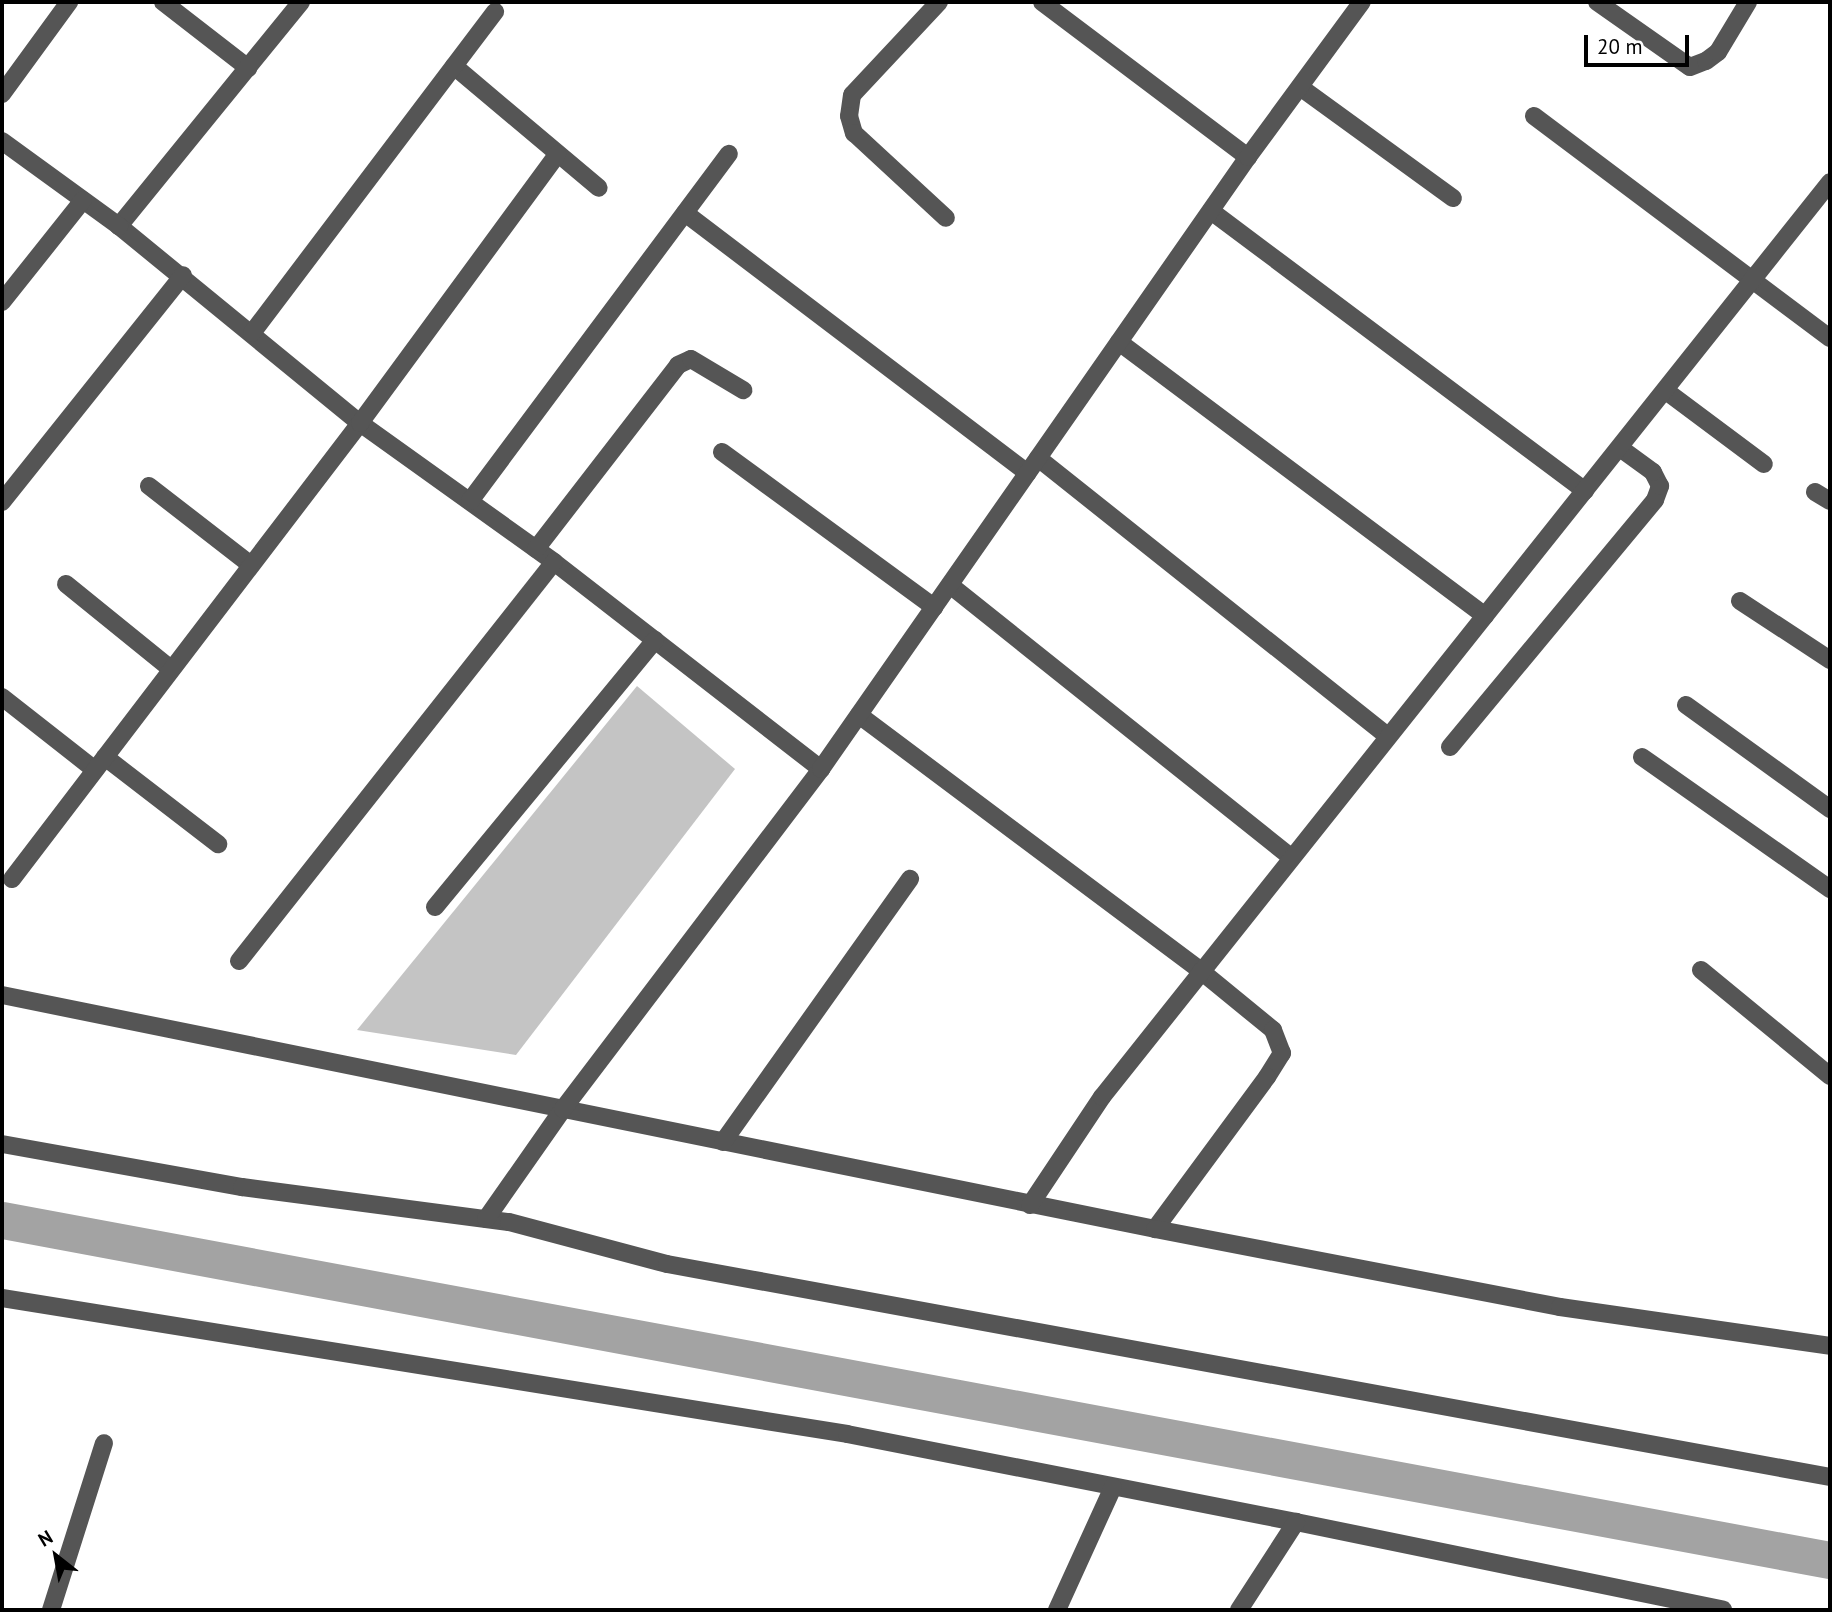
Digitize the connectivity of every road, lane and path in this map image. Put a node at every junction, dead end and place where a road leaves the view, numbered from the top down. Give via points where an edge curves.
1 (69, 2) edge
2 (163, 2) edge
3 (301, 2) edge
4 (939, 2) edge
5 (1042, 2) edge
6 (1362, 2) edge
7 (1597, 2) edge
8 (1748, 2) edge
9 (495, 12) dead end
10 (454, 66) junction
11 (248, 68) junction
12 (1300, 87) junction
13 (2, 94) edge
14 (1534, 116) dead end
15 (2, 141) edge
16 (729, 154) dead end
17 (557, 155) junction
18 (1248, 157) junction
19 (1829, 186) edge
20 (599, 188) dead end
21 (1453, 198) dead end
22 (83, 200) junction
23 (1211, 211) junction
24 (685, 213) junction
25 (946, 218) dead end
26 (119, 226) junction
27 (183, 275) junction
28 (1753, 281) junction
29 (2, 302) edge
30 (252, 333) junction
31 (1830, 338) edge
32 (1119, 342) junction
33 (743, 390) dead end
34 (1666, 391) junction
35 (360, 423) junction
36 (1620, 448) junction
37 (722, 452) dead end
38 (1764, 464) dead end
39 (1033, 465) junction
40 (149, 486) dead end
41 (1585, 491) junction
42 (470, 501) junction
43 (2, 502) edge
44 (536, 549) junction
45 (554, 562) junction
46 (251, 565) junction
47 (66, 584) dead end
48 (950, 585) junction
49 (1740, 601) dead end
50 (934, 607) junction
51 (1485, 615) junction
52 (655, 640) junction
53 (1830, 660) edge
54 (172, 669) junction
55 (2, 697) edge
56 (1686, 705) dead end
57 (859, 715) junction
58 (1387, 736) junction
59 (1451, 747) dead end
60 (1643, 757) dead end
61 (100, 764) junction
62 (821, 769) junction
63 (1830, 809) edge
64 (218, 844) dead end
65 (1291, 858) junction
66 (12, 879) dead end
67 (910, 879) dead end
68 (1830, 889) edge
69 (435, 907) dead end
70 (239, 961) dead end
71 (1701, 970) dead end
72 (1201, 971) junction
73 (2, 995) edge
74 (1830, 1076) edge
75 (563, 1109) junction
76 (723, 1142) junction
77 (2, 1143) edge
78 (1030, 1205) junction
79 (486, 1219) junction
80 (1155, 1230) junction
81 (2, 1298) edge
82 (1830, 1346) edge
83 (104, 1443) dead end
84 (1830, 1477) edge
85 (1113, 1487) junction
86 (1296, 1522) junction
87 (51, 1610) edge
88 (1057, 1610) edge
89 (1239, 1610) edge
90 (1723, 1610) edge

1 - 13 street
2 - 11 street
3 - 11 street
4 - 25 street via 852,95 849,116 854,133
5 - 18 street
6 - 12 street
7 - 8 street via 1690,67 1718,52
9 - 10 street
10 - 17 street
10 - 30 street
11 - 26 street
12 - 18 street
12 - 21 street
14 - 28 street
15 - 22 street
16 - 24 street
17 - 20 street
17 - 35 street
18 - 23 street
19 - 28 street
22 - 26 street
22 - 29 street
23 - 32 street
23 - 41 street
24 - 39 street
24 - 42 street
26 - 27 street
27 - 30 street
27 - 43 street
28 - 31 street
28 - 34 street
30 - 35 street
32 - 39 street
32 - 51 street
33 - 44 street via 691,359 678,365
34 - 36 street
34 - 38 street
35 - 42 street
35 - 46 street
36 - 41 street
36 - 59 street via 1653,472 1660,486 1655,500
37 - 50 street
39 - 48 street
39 - 58 street
40 - 46 street
41 - 51 street
42 - 44 street
44 - 45 street
45 - 52 street
45 - 70 street
46 - 54 street
47 - 54 street
48 - 50 street
48 - 65 street
49 - 53 street
50 - 57 street
51 - 58 street
52 - 62 street
52 - 69 street
54 - 61 street
55 - 61 street
56 - 63 street
57 - 62 street
57 - 72 street
58 - 65 street
60 - 68 street
61 - 64 street
61 - 66 street
62 - 75 street
65 - 72 street
67 - 76 street
71 - 74 street
72 - 78 street via 1102,1097
72 - 80 street via 1273,1030 1282,1053
73 - 75 street
75 - 76 street
75 - 79 street
76 - 78 street
77 - 79 street via 242,1187
78 - 80 street
79 - 84 street via 667,1264
80 - 82 street via 1560,1307
81 - 85 street via 847,1434
83 - 87 street
85 - 86 street
85 - 88 street
86 - 89 street
86 - 90 street

